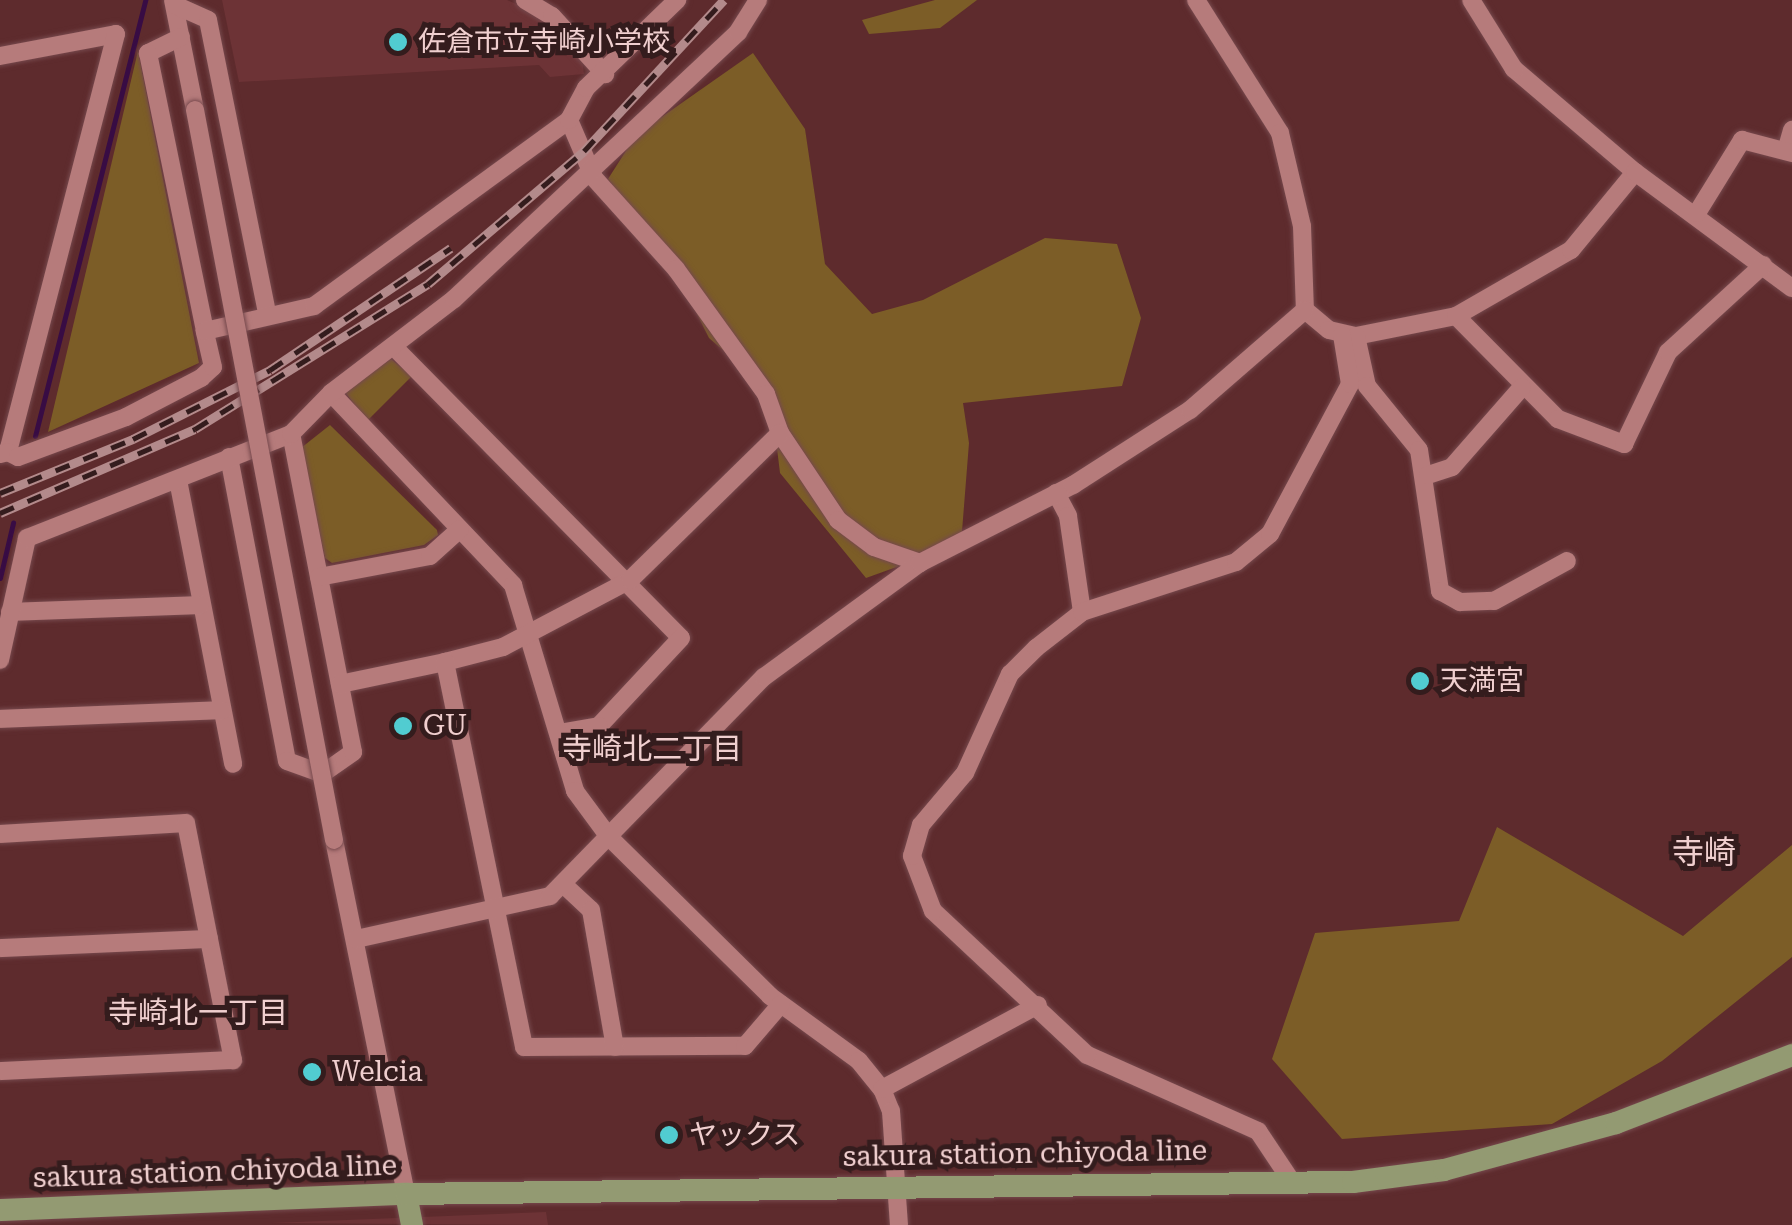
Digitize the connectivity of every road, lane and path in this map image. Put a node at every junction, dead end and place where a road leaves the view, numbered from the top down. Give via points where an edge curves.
1 (524, 0) edge
2 (677, 0) edge
3 (758, 0) edge
4 (1196, 0) edge
5 (1471, 0) edge
6 (174, 2) edge
7 (181, 37) junction
8 (0, 56) edge
9 (605, 74) junction
10 (568, 120) junction
11 (1792, 130) edge
12 (1789, 152) edge
13 (592, 169) junction
14 (1635, 172) junction
15 (1697, 213) junction
16 (1763, 265) junction
17 (1792, 288) edge
18 (1305, 310) junction
19 (267, 312) junction
20 (1456, 316) junction
21 (204, 331) junction
22 (1349, 336) junction
23 (395, 348) junction
24 (1522, 386) junction
25 (331, 392) junction
26 (780, 433) junction
27 (291, 434) junction
28 (4, 453) edge
29 (229, 457) junction
30 (1428, 476) junction
31 (178, 480) junction
32 (1056, 493) junction
33 (460, 529) junction
34 (1567, 561) dead end
35 (920, 563) junction
36 (319, 577) junction
37 (630, 580) junction
38 (200, 605) junction
39 (10, 612) junction
40 (1082, 612) junction
41 (532, 631) junction
42 (0, 660) edge
43 (446, 662) junction
44 (340, 684) junction
45 (222, 710) junction
46 (0, 719) edge
47 (560, 733) junction
48 (233, 764) dead end
49 (322, 774) junction
50 (0, 834) edge
51 (609, 837) junction
52 (562, 884) junction
53 (493, 909) junction
54 (209, 939) junction
55 (356, 939) junction
56 (0, 948) edge
57 (781, 1004) junction
58 (1038, 1005) junction
59 (615, 1047) junction
60 (1792, 1055) edge
61 (0, 1071) edge
62 (882, 1089) junction
63 (1292, 1182) junction
64 (899, 1186) junction
65 (406, 1194) junction
66 (0, 1210) edge
67 (412, 1225) edge
68 (899, 1225) edge

1 - 9 street via 552,16
2 - 9 street
3 - 13 street via 738,32
4 - 18 street via 1280,133 1302,226
5 - 14 street via 1514,69
6 - 7 street
6 - 19 street via 208,20
7 - 21 street via 148,53
7 - 49 street, bridge
8 - 28 street via 116,34
9 - 10 street via 586,88
10 - 13 street
10 - 19 street via 314,306
11 - 12 street
12 - 15 street via 1742,140
13 - 23 street
13 - 26 street via 766,394
14 - 15 street
14 - 20 street via 1571,250
15 - 16 street
16 - 17 street
16 - 24 street via 1656,367 1631,442 1613,443 1558,419
18 - 22 street
18 - 32 street via 1190,410
19 - 21 street
20 - 22 street
20 - 24 street
21 - 28 street via 214,367 201,378 90,431 18,457
22 - 30 street via 1366,386 1420,450
22 - 40 street via 1350,384 1260,546 1226,566
23 - 25 street
23 - 37 street
24 - 30 street via 1452,467
25 - 27 street
25 - 33 street
26 - 35 street via 838,520 874,547
26 - 37 street
27 - 29 street
27 - 36 street
29 - 31 street
29 - 49 street via 287,762
30 - 34 street via 1440,591 1460,602 1494,601
31 - 38 street
31 - 39 street via 27,538
32 - 35 street
32 - 40 street via 1068,516
33 - 36 street via 430,556
33 - 41 street via 513,585
35 - 51 street via 764,676
36 - 44 street
37 - 41 street
37 - 47 street via 681,638 599,726
38 - 39 street
38 - 45 street
39 - 42 street
40 - 58 street via 1010,674 965,774 913,844 933,911
41 - 43 street
41 - 47 street
43 - 44 street
43 - 53 street
44 - 49 street via 353,752
45 - 46 street
45 - 48 street
47 - 51 street via 575,791
49 - 55 street, bridge
50 - 54 street via 186,823
51 - 52 street
51 - 57 street
52 - 53 street via 550,896
52 - 59 street via 590,910
53 - 55 street
53 - 59 street via 524,1048
54 - 56 street
54 - 61 street via 234,1060
55 - 65 street
57 - 59 street via 745,1046
57 - 62 street via 858,1061
58 - 62 street
58 - 63 street via 1087,1055 1258,1130
60 - 63 main road, sakura station chiyoda line via 1691,1098 1444,1170
62 - 64 street
63 - 64 main road, sakura station chiyoda line
64 - 65 main road, sakura station chiyoda line
64 - 68 street
65 - 66 main road, sakura station chiyoda line
65 - 67 main road

